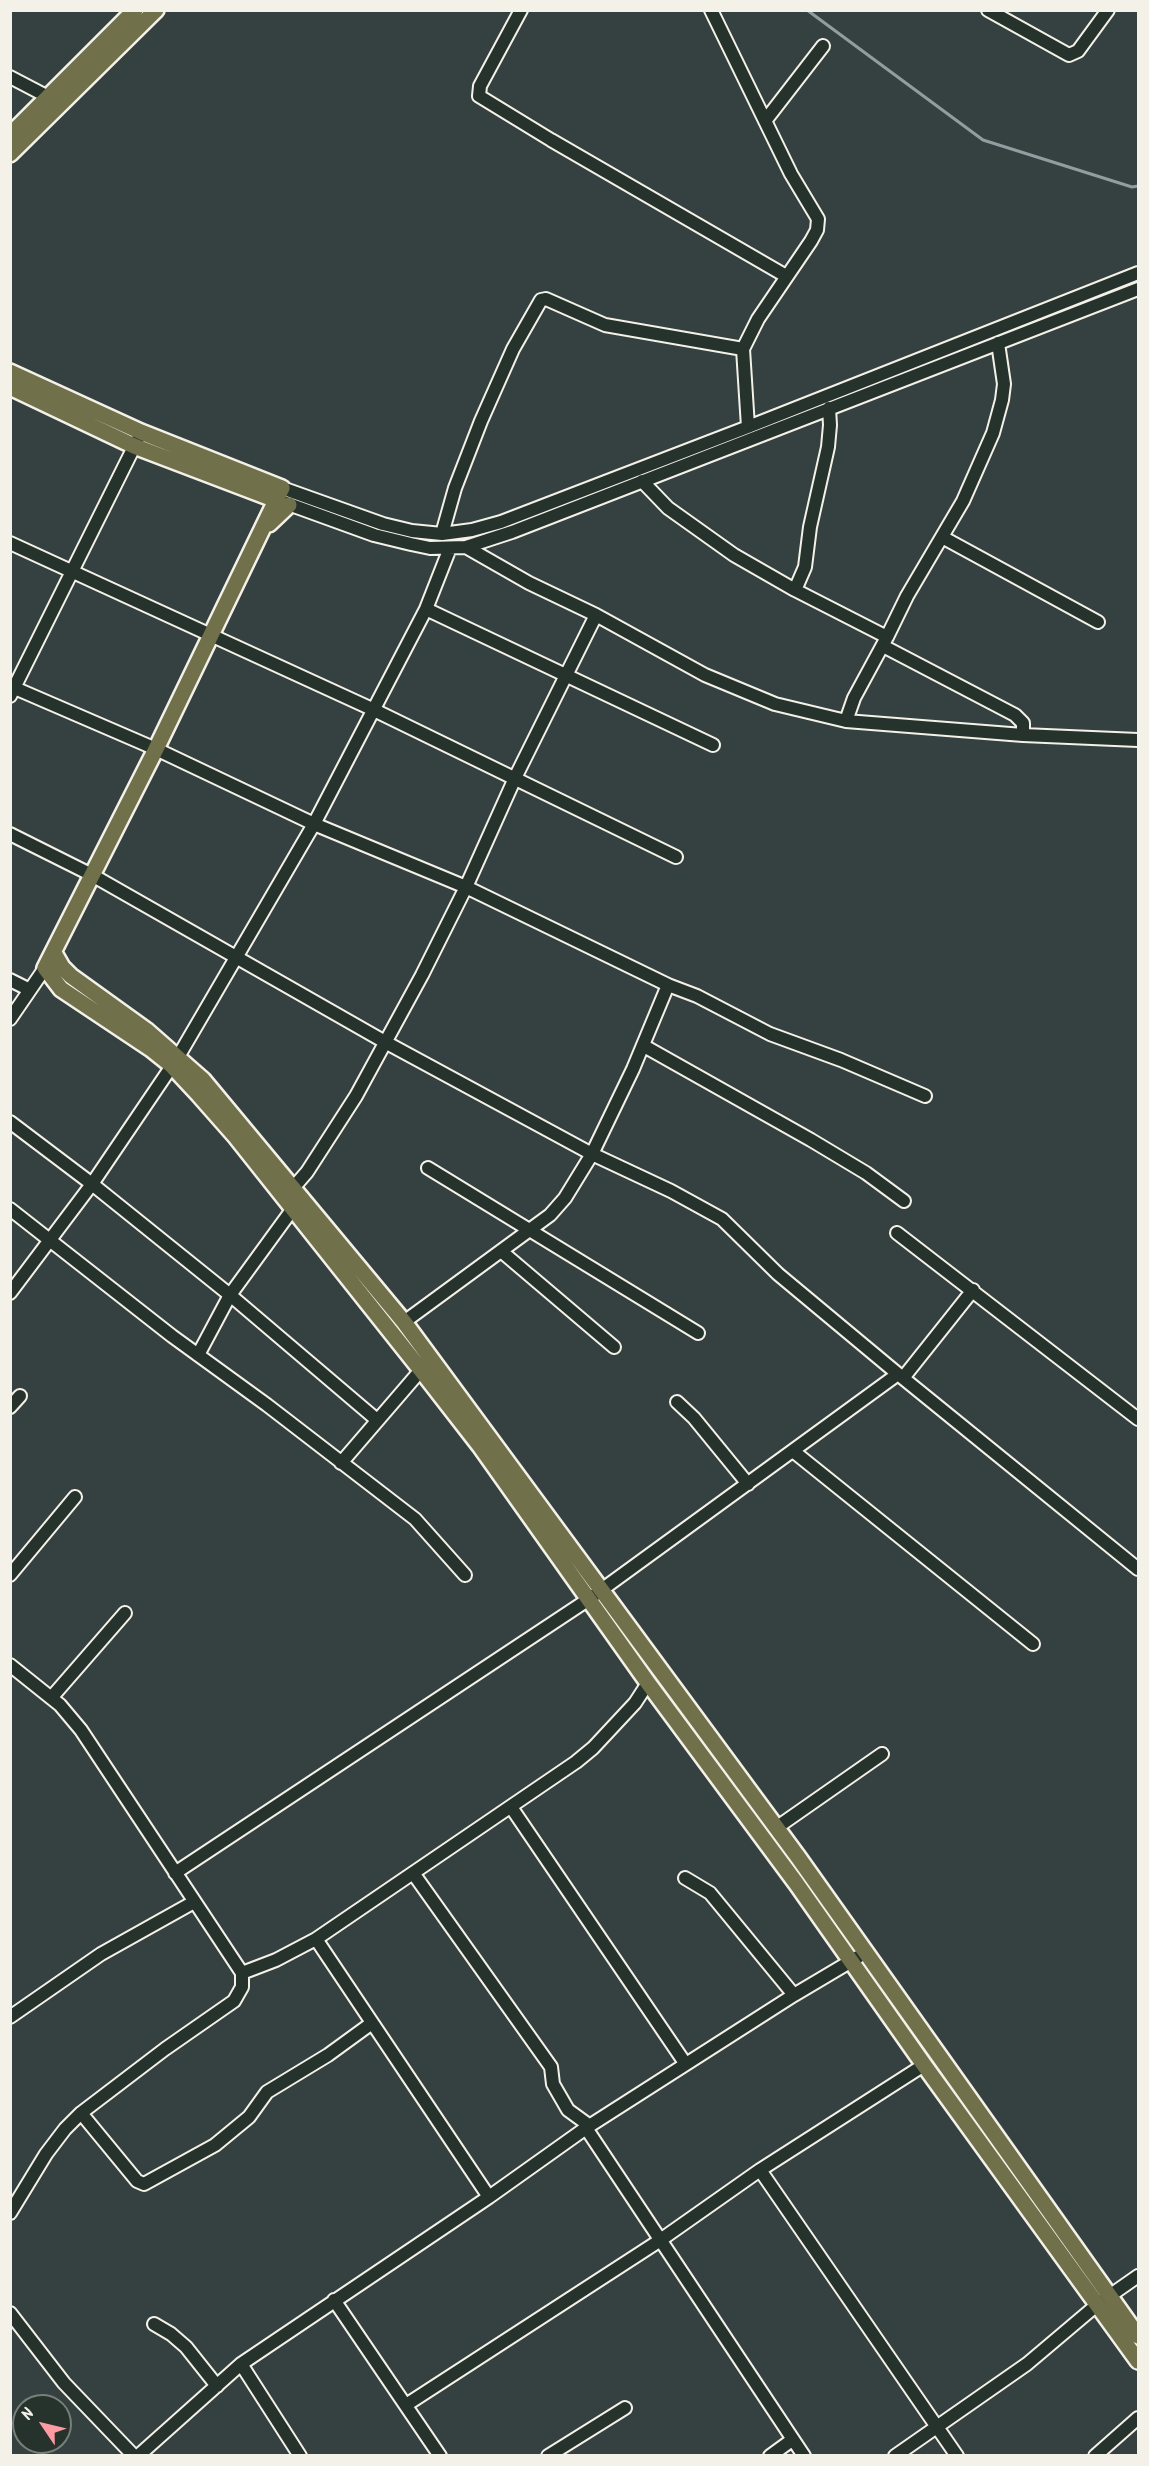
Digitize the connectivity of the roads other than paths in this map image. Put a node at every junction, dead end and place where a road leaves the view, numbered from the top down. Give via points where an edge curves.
1 (135, 10) edge
2 (156, 10) edge
3 (521, 10) edge
4 (711, 10) edge
5 (988, 10) edge
6 (1108, 10) edge
7 (823, 46) dead end
8 (10, 77) edge
9 (54, 100) junction
10 (765, 121) junction
11 (10, 135) edge
12 (10, 154) edge
13 (1138, 273) edge
14 (786, 276) junction
15 (1138, 289) edge
16 (998, 343) junction
17 (743, 349) junction
18 (10, 372) edge
19 (10, 387) edge
20 (829, 408) junction
21 (748, 427) junction
22 (138, 439) junction
23 (642, 481) junction
24 (259, 493) junction
25 (283, 497) junction
26 (263, 530) junction
27 (442, 534) junction
28 (942, 537) junction
29 (10, 543) edge
30 (466, 547) junction
31 (450, 548) junction
32 (71, 569) junction
33 (795, 590) junction
34 (426, 609) junction
35 (596, 615) junction
36 (1098, 622) dead end
37 (210, 635) junction
38 (885, 642) junction
39 (564, 676) junction
40 (12, 690) edge
41 (372, 709) junction
42 (846, 721) junction
43 (1023, 735) junction
44 (1138, 740) edge
45 (713, 745) dead end
46 (156, 748) junction
47 (515, 778) junction
48 (314, 824) junction
49 (10, 834) edge
50 (676, 857) dead end
51 (92, 875) junction
52 (466, 888) junction
53 (54, 953) junction
54 (236, 957) junction
55 (45, 968) junction
56 (10, 980) edge
57 (668, 985) junction
58 (30, 990) junction
59 (10, 1019) edge
60 (385, 1042) junction
61 (644, 1046) junction
62 (175, 1061) junction
63 (925, 1096) dead end
64 (10, 1122) edge
65 (592, 1154) junction
66 (428, 1168) dead end
67 (92, 1184) junction
68 (293, 1198) junction
69 (904, 1201) dead end
70 (10, 1209) edge
71 (530, 1230) junction
72 (897, 1233) dead end
73 (50, 1240) junction
74 (501, 1251) junction
75 (973, 1290) junction
76 (10, 1293) edge
77 (230, 1295) junction
78 (404, 1322) junction
79 (698, 1333) dead end
80 (614, 1347) dead end
81 (198, 1355) junction
82 (421, 1370) junction
83 (900, 1376) junction
84 (20, 1396) dead end
85 (677, 1402) dead end
86 (10, 1407) edge
87 (1138, 1419) edge
88 (377, 1420) junction
89 (793, 1451) junction
90 (341, 1463) junction
91 (748, 1484) junction
92 (75, 1497) dead end
93 (1138, 1569) edge
94 (10, 1575) edge
95 (465, 1575) dead end
96 (595, 1595) junction
97 (125, 1613) dead end
98 (1033, 1644) dead end
99 (10, 1665) edge
100 (648, 1683) junction
101 (51, 1698) junction
102 (882, 1755) dead end
103 (511, 1807) junction
104 (776, 1828) junction
105 (175, 1873) junction
106 (413, 1873) junction
107 (685, 1878) dead end
108 (194, 1902) junction
109 (316, 1939) junction
110 (858, 1957) junction
111 (242, 1973) junction
112 (794, 1995) junction
113 (10, 2017) edge
114 (372, 2023) junction
115 (685, 2063) junction
116 (924, 2066) junction
117 (81, 2113) junction
118 (588, 2127) junction
119 (760, 2170) junction
120 (489, 2196) junction
121 (10, 2213) edge
122 (659, 2241) junction
123 (1138, 2276) edge
124 (1104, 2299) junction
125 (334, 2300) junction
126 (10, 2313) edge
127 (154, 2324) dead end
128 (1138, 2336) edge
129 (1138, 2361) edge
130 (241, 2364) junction
131 (217, 2386) junction
132 (406, 2405) junction
133 (625, 2408) dead end
134 (1138, 2418) edge
135 (937, 2426) junction
136 (792, 2440) junction
137 (136, 2456) edge
138 (300, 2456) edge
139 (440, 2456) edge
140 (548, 2456) edge
141 (770, 2456) edge
142 (804, 2456) edge
143 (895, 2456) edge
144 (957, 2456) edge
145 (1095, 2456) edge

1 - 9 main road
2 - 9 main road
3 - 14 street via 480,86 479,96
4 - 10 street
5 - 6 street via 1069,55 1078,51
7 - 10 street
8 - 9 street
9 - 11 main road
9 - 12 main road
10 - 14 street via 818,219 811,241
13 - 21 street
14 - 17 street
15 - 16 street
16 - 20 street
16 - 28 street via 1004,384 996,424 963,501
17 - 21 street
17 - 27 street via 605,325 541,300 490,400 455,488
18 - 22 main road
19 - 22 main road
20 - 23 street
20 - 33 street via 828,447 805,567
21 - 27 street via 501,522
22 - 24 main road
22 - 25 main road
22 - 32 street
23 - 30 street
23 - 33 street via 687,522
24 - 25 main road
24 - 26 main road
25 - 26 main road
25 - 27 street via 412,531
25 - 31 street via 374,535 430,548
26 - 37 main road
28 - 36 street
28 - 38 street
29 - 32 street
30 - 31 street
30 - 35 street
31 - 34 street
32 - 37 street
32 - 40 street
33 - 38 street
34 - 39 street
34 - 41 street
35 - 39 street
35 - 42 street via 745,693
37 - 41 street
37 - 46 main road
38 - 42 street via 854,698
38 - 43 street via 1015,715 1023,723
39 - 45 street
39 - 47 street
40 - 46 street
41 - 47 street
41 - 48 street
42 - 43 street
43 - 44 street
46 - 48 street
46 - 51 main road
47 - 50 street
47 - 52 street
48 - 52 street
48 - 54 street
49 - 51 street
51 - 53 main road
51 - 54 street
52 - 57 street
52 - 60 street
53 - 55 main road
53 - 62 main road via 71,976 146,1030
54 - 60 street
54 - 62 street
55 - 58 street
55 - 62 main road via 66,993
56 - 58 street
57 - 61 street
57 - 63 street via 771,1034
58 - 59 street
60 - 65 street
60 - 68 street
61 - 65 street
61 - 69 street via 812,1140
62 - 67 street
62 - 68 main road via 209,1087
64 - 67 street
65 - 71 street via 565,1198
65 - 83 street via 722,1219 778,1274
66 - 71 street
67 - 73 street
67 - 77 street
68 - 77 street
68 - 78 main road
68 - 82 main road
70 - 73 street
71 - 74 street
71 - 79 street
72 - 75 street
73 - 76 street
73 - 81 street
74 - 78 street
74 - 80 street
75 - 83 street
75 - 87 street
77 - 81 street
77 - 88 street
78 - 96 main road via 450,1381
81 - 90 street
82 - 88 street
82 - 96 main road
83 - 89 street
83 - 93 street
84 - 86 street
85 - 91 street
88 - 90 street
89 - 91 street
89 - 98 street
90 - 95 street via 415,1519
91 - 96 street
92 - 94 street
96 - 100 main road
96 - 104 main road
96 - 105 street
97 - 101 street
99 - 101 street
100 - 103 street via 593,1748
100 - 110 main road
101 - 105 street via 81,1730
102 - 104 street
103 - 106 street
103 - 115 street
104 - 110 main road
105 - 108 street
106 - 109 street
106 - 118 street via 551,2067 553,2084 568,2110
107 - 112 street via 710,1893
108 - 111 street
108 - 113 street via 101,1954
109 - 111 street
109 - 114 street
110 - 112 street
110 - 116 main road
110 - 124 main road
111 - 117 street via 241,1992 234,2001
112 - 115 street
114 - 117 street via 267,2092 249,2117 215,2145 144,2184 137,2181
114 - 120 street
115 - 118 street
116 - 119 street
116 - 124 main road
117 - 121 street via 46,2154
118 - 120 street
118 - 122 street
119 - 122 street
119 - 135 street
120 - 125 street
122 - 132 street
122 - 136 street
123 - 124 street
124 - 128 main road
124 - 129 main road
124 - 135 street via 1027,2364
125 - 130 street
125 - 132 street
126 - 137 street via 64,2383
127 - 131 street via 186,2347
130 - 131 street
130 - 138 street
131 - 137 street
132 - 139 street
133 - 140 street
134 - 145 street
135 - 143 street
135 - 144 street
136 - 141 street
136 - 142 street

